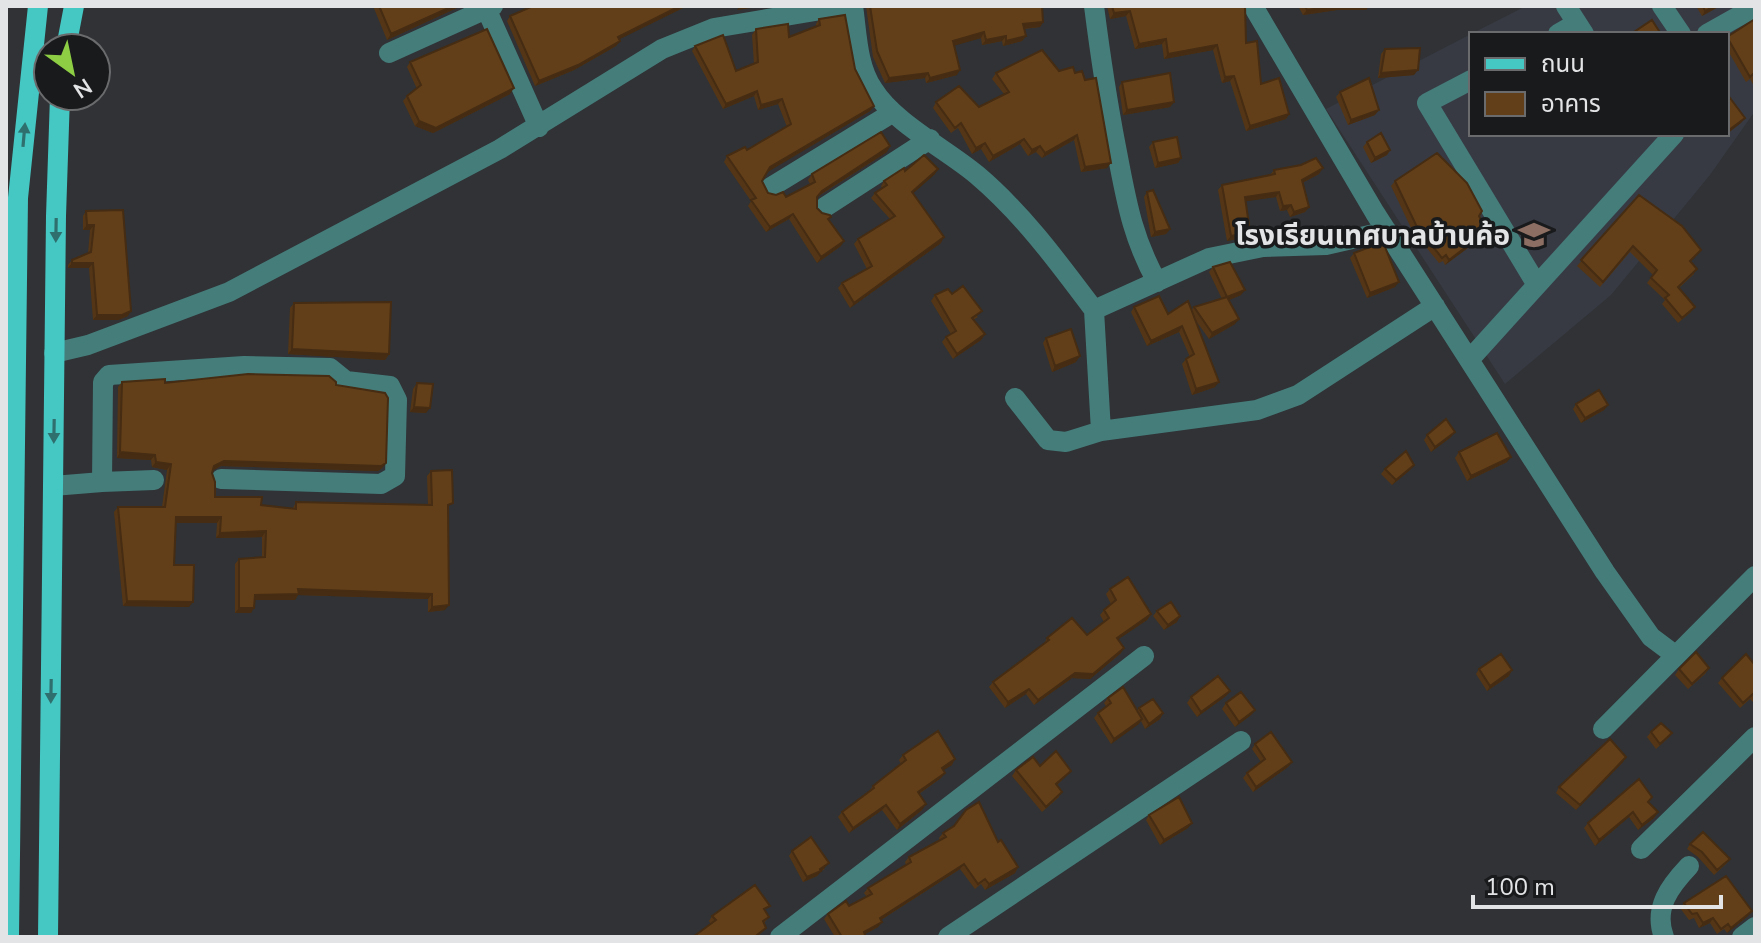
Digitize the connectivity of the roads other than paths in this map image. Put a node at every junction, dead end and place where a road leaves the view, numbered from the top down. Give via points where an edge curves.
1 (38, 6) edge
2 (74, 6) edge
3 (845, 6) edge
4 (853, 6) edge
5 (1094, 6) edge
6 (1253, 6) edge
7 (1662, 6) edge
8 (488, 7) edge
9 (1755, 7) edge
10 (818, 8) edge
11 (729, 16) edge
12 (69, 32) edge
13 (1680, 32) edge
14 (1711, 32) edge
15 (389, 53) dead end
16 (1469, 81) edge
17 (60, 112) edge
18 (892, 113) junction
19 (539, 127) junction
20 (1666, 136) edge
21 (930, 139) junction
22 (771, 187) dead end
23 (12, 204) edge
24 (825, 207) dead end
25 (1387, 231) junction
26 (1157, 282) junction
27 (1537, 285) junction
28 (1435, 306) junction
29 (1094, 310) junction
30 (11, 352) edge
31 (54, 353) junction
32 (1470, 359) junction
33 (1015, 398) dead end
34 (1101, 431) junction
35 (221, 479) dead end
36 (154, 480) dead end
37 (102, 482) junction
38 (53, 486) junction
39 (1755, 576) edge
40 (1675, 655) junction
41 (1144, 656) dead end
42 (1603, 729) dead end
43 (1755, 737) edge
44 (1241, 741) dead end
45 (1641, 849) dead end
46 (1689, 866) dead end
47 (1755, 927) edge
48 (9, 937) edge
49 (48, 937) edge
50 (780, 937) edge
51 (948, 937) edge
52 (1664, 937) edge
53 (1742, 937) edge

23 -> 1 main road
2 - 12 main road
3 - 10 street
4 - 18 street via 863,69
5 - 26 street via 1129,219
6 - 25 street
7 - 13 street
8 - 15 street
8 - 19 street
9 - 14 street
10 - 11 street
11 - 19 street via 714,28 662,49
16 - 27 street via 1427,103
17 -> 31 main road
18 - 21 street
18 - 22 street
19 - 31 street via 229,292
20 - 27 street
21 - 24 street
21 - 29 street via 1026,221
23 - 30 main road
25 - 26 street via 1326,245 1263,247 1209,258
25 - 28 street
26 - 29 street
27 - 32 street
28 - 32 street
28 - 34 street via 1298,395 1257,410
29 - 34 street
30 - 48 main road
31 -> 38 main road
32 - 40 street via 1605,572 1651,637
33 - 34 street via 1048,440 1066,442
35 - 37 street via 389,482 395,476 395,392 383,383 346,381 330,368 244,366 109,375 103,382
36 - 37 street
37 - 38 street
38 -> 49 main road
39 - 40 street
40 - 42 street
41 - 50 street
43 - 45 street
44 - 51 street
46 - 52 street via 1663,900
47 - 53 street

